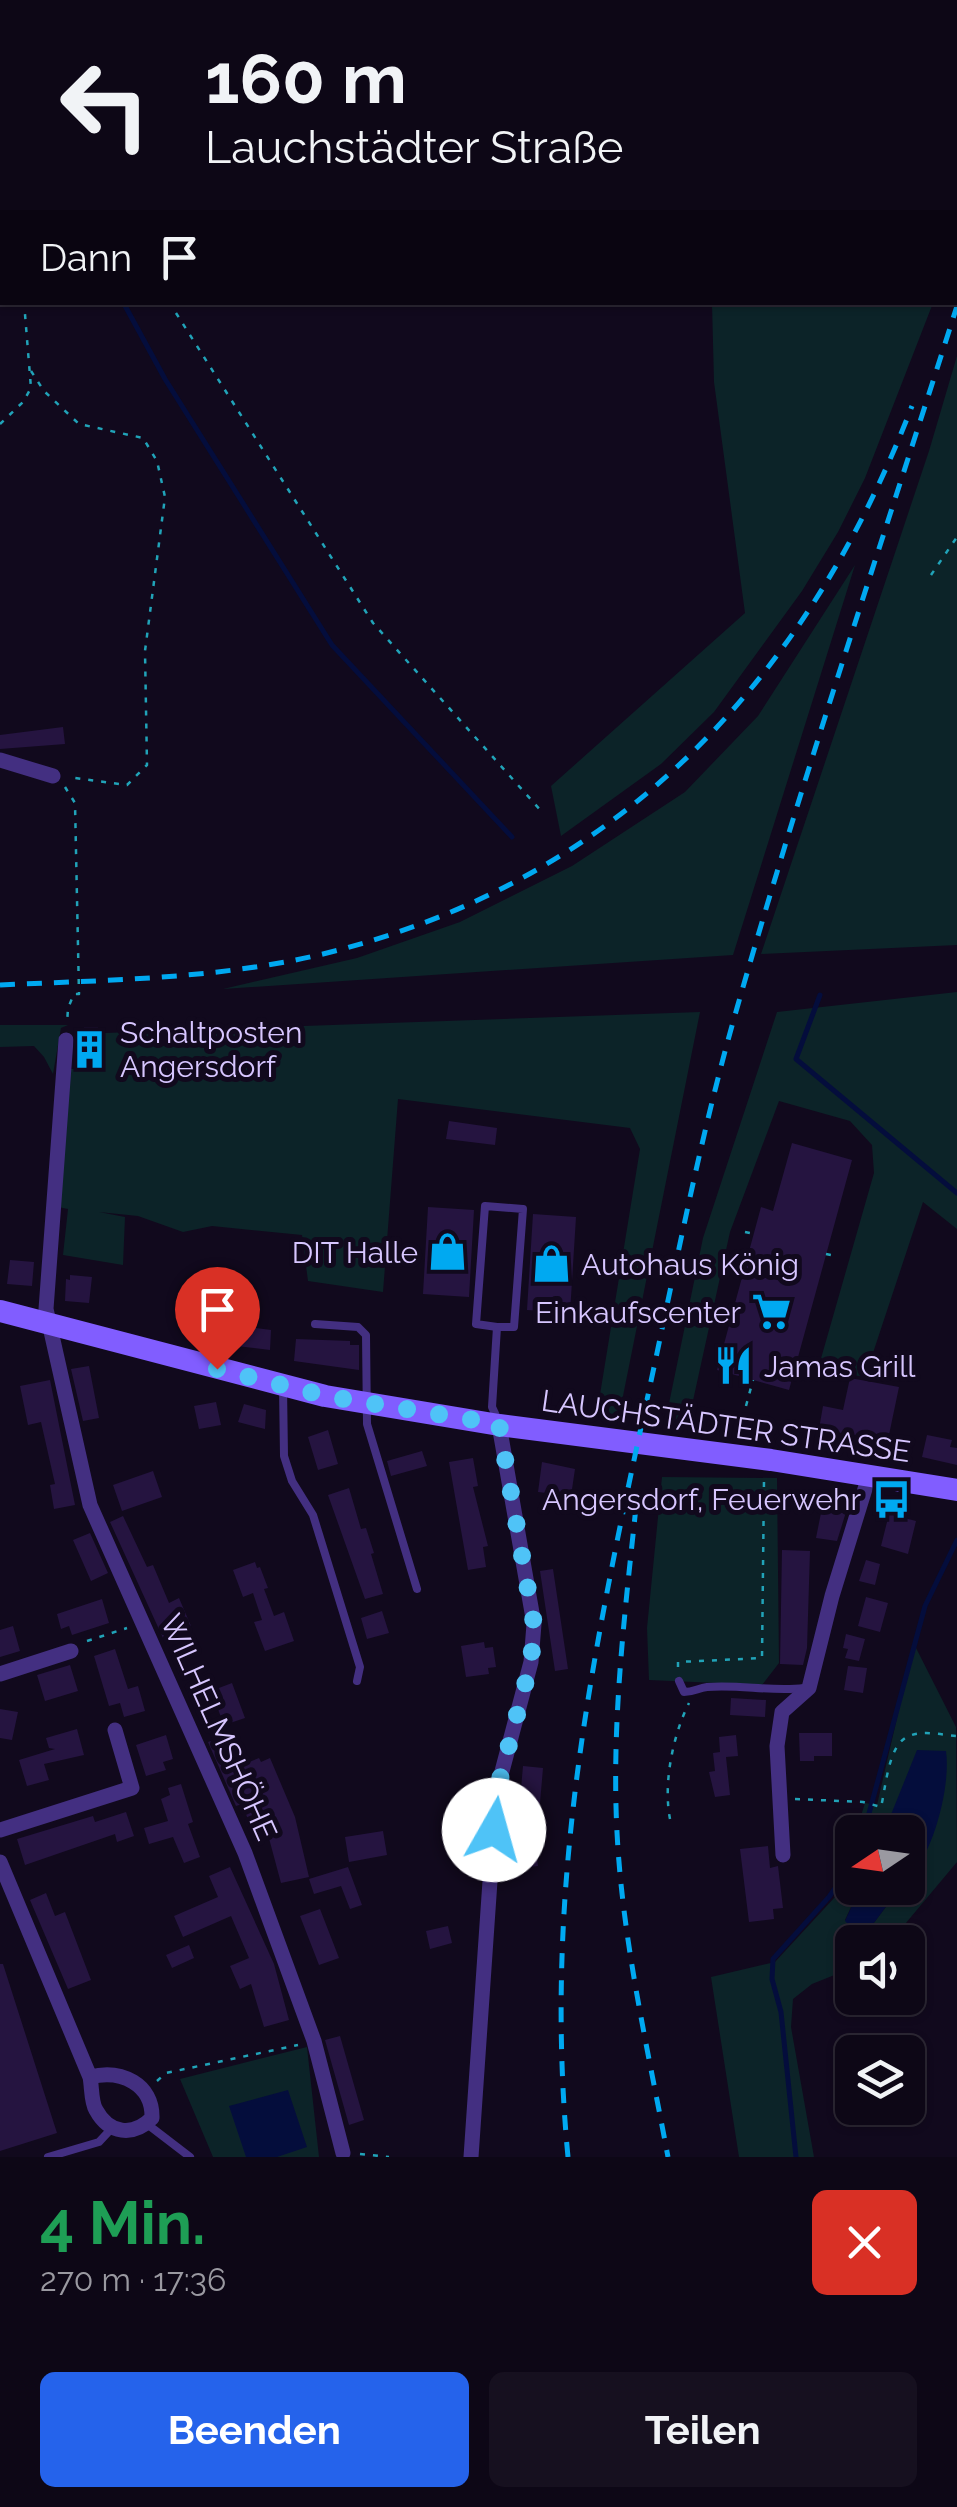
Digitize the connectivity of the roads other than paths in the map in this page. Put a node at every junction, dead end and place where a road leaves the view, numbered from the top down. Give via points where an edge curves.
1 (0, 760) edge
2 (52, 776) road end
3 (66, 1040) dead end
4 (0, 1311) edge
5 (50, 1324) junction
6 (315, 1324) dead end
7 (497, 1327) junction
8 (284, 1387) junction
9 (367, 1404) junction
10 (499, 1424) junction
11 (869, 1476) junction
12 (957, 1490) edge
13 (417, 1589) dead end
14 (72, 1651) road end
15 (0, 1674) edge
16 (679, 1680) road end
17 (357, 1682) dead end
18 (809, 1688) junction
19 (114, 1730) dead end
20 (0, 1830) edge
21 (783, 1856) dead end
22 (0, 1862) edge
23 (90, 2077) junction
24 (146, 2124) junction
25 (112, 2128) junction
26 (343, 2152) road end
27 (48, 2157) edge
28 (190, 2157) edge
29 (471, 2157) edge

1 - 2 street
3 - 5 street, WILHELMSHÖHE
4 - 5 main road, LAUCHSTÄDTER STRASSE
5 - 8 main road, LAUCHSTÄDTER STRASSE
5 - 26 street, WILHELMSHÖHE via 90,1505 245,1854 314,2041
6 - 9 lane via 358,1327 366,1336
7 - 7 lane via 476,1324 484,1206 524,1209 514,1327
7 - 10 lane via 492,1407
8 - 9 main road, LAUCHSTÄDTER STRASSE
8 - 17 lane via 284,1456 313,1515 360,1667
9 - 10 main road, LAUCHSTÄDTER STRASSE
9 - 13 lane via 367,1424
10 - 11 main road, LAUCHSTÄDTER STRASSE
10 - 29 street via 534,1624 531,1662 496,1794
11 - 12 main road, LAUCHSTÄDTER STRASSE
11 - 18 street
14 - 15 street
16 - 18 lane via 684,1692
18 - 21 street via 782,1712 777,1746
19 - 20 street via 132,1788
22 - 23 street
23 - 24 street via 128,2079 146,2090 152,2104
23 - 25 street via 96,2110
24 - 25 street via 130,2132
24 - 28 lane
25 - 27 lane via 99,2142

